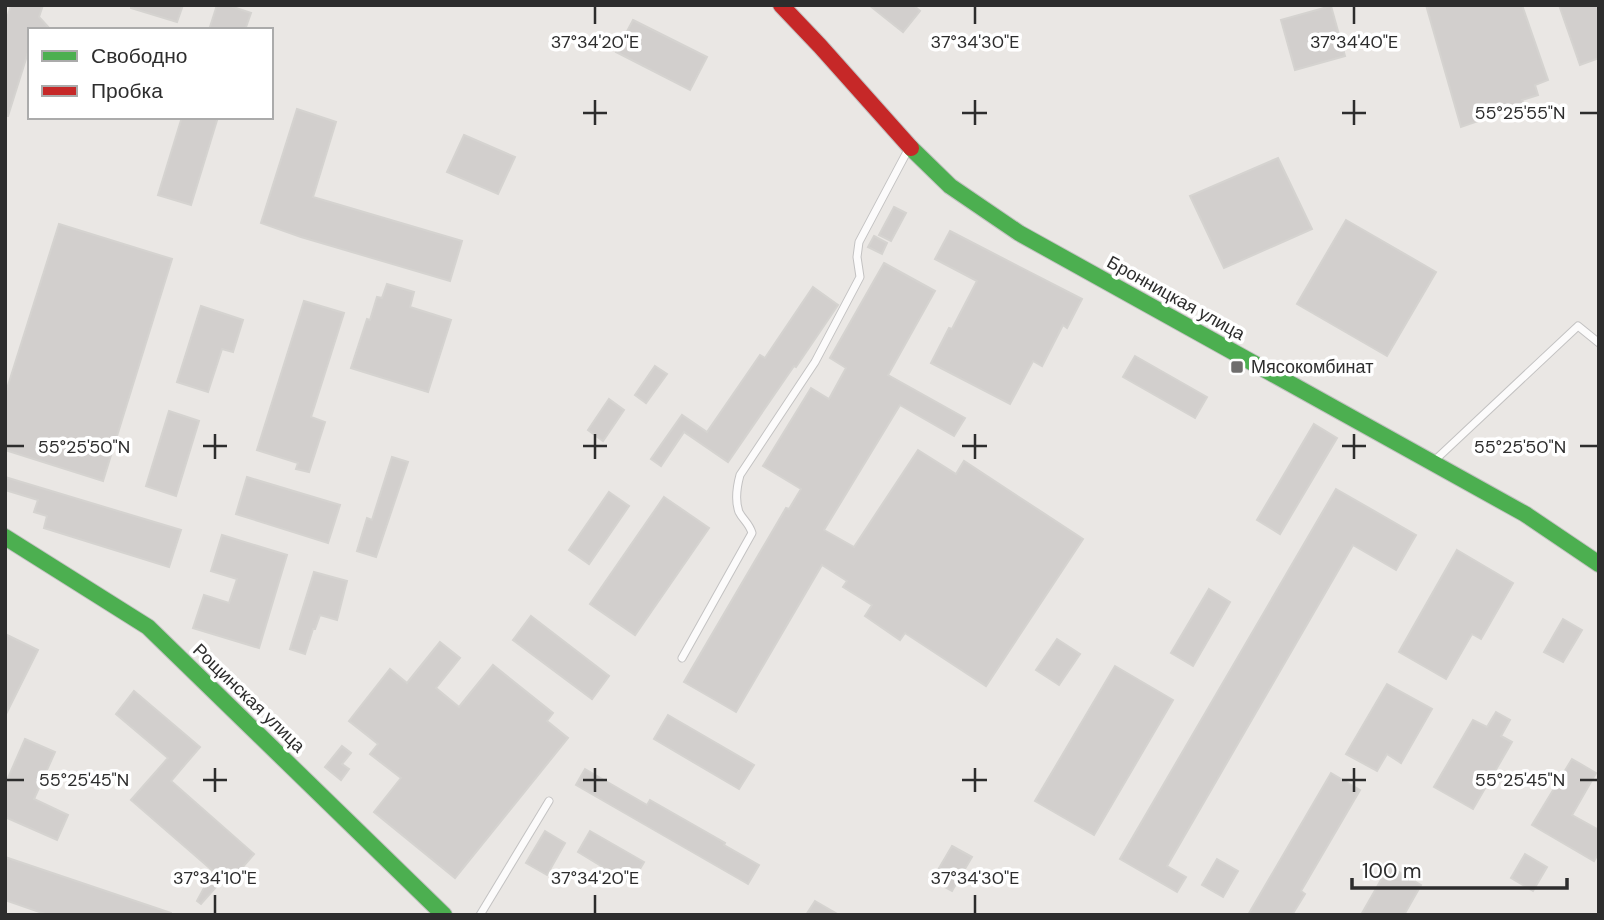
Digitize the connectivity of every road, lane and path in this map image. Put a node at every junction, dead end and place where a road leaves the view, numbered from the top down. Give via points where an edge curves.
1 (781, 5) edge
2 (910, 147) junction
3 (1599, 343) edge
4 (1432, 463) junction
5 (5, 537) edge
6 (1599, 564) edge
7 (681, 658) dead end
8 (549, 801) dead end
9 (444, 915) edge
10 (480, 915) edge

1 - 2 street, Бронницкая улица
2 - 4 street, Бронницкая улица via 950,187 1019,233
2 - 7 lane via 859,242 860,277 815,362 740,475 737,501 752,533
3 - 4 lane via 1578,326
4 - 6 street, Бронницкая улица via 1525,514
5 - 9 street, Рощинская улица via 148,626
8 - 10 lane

